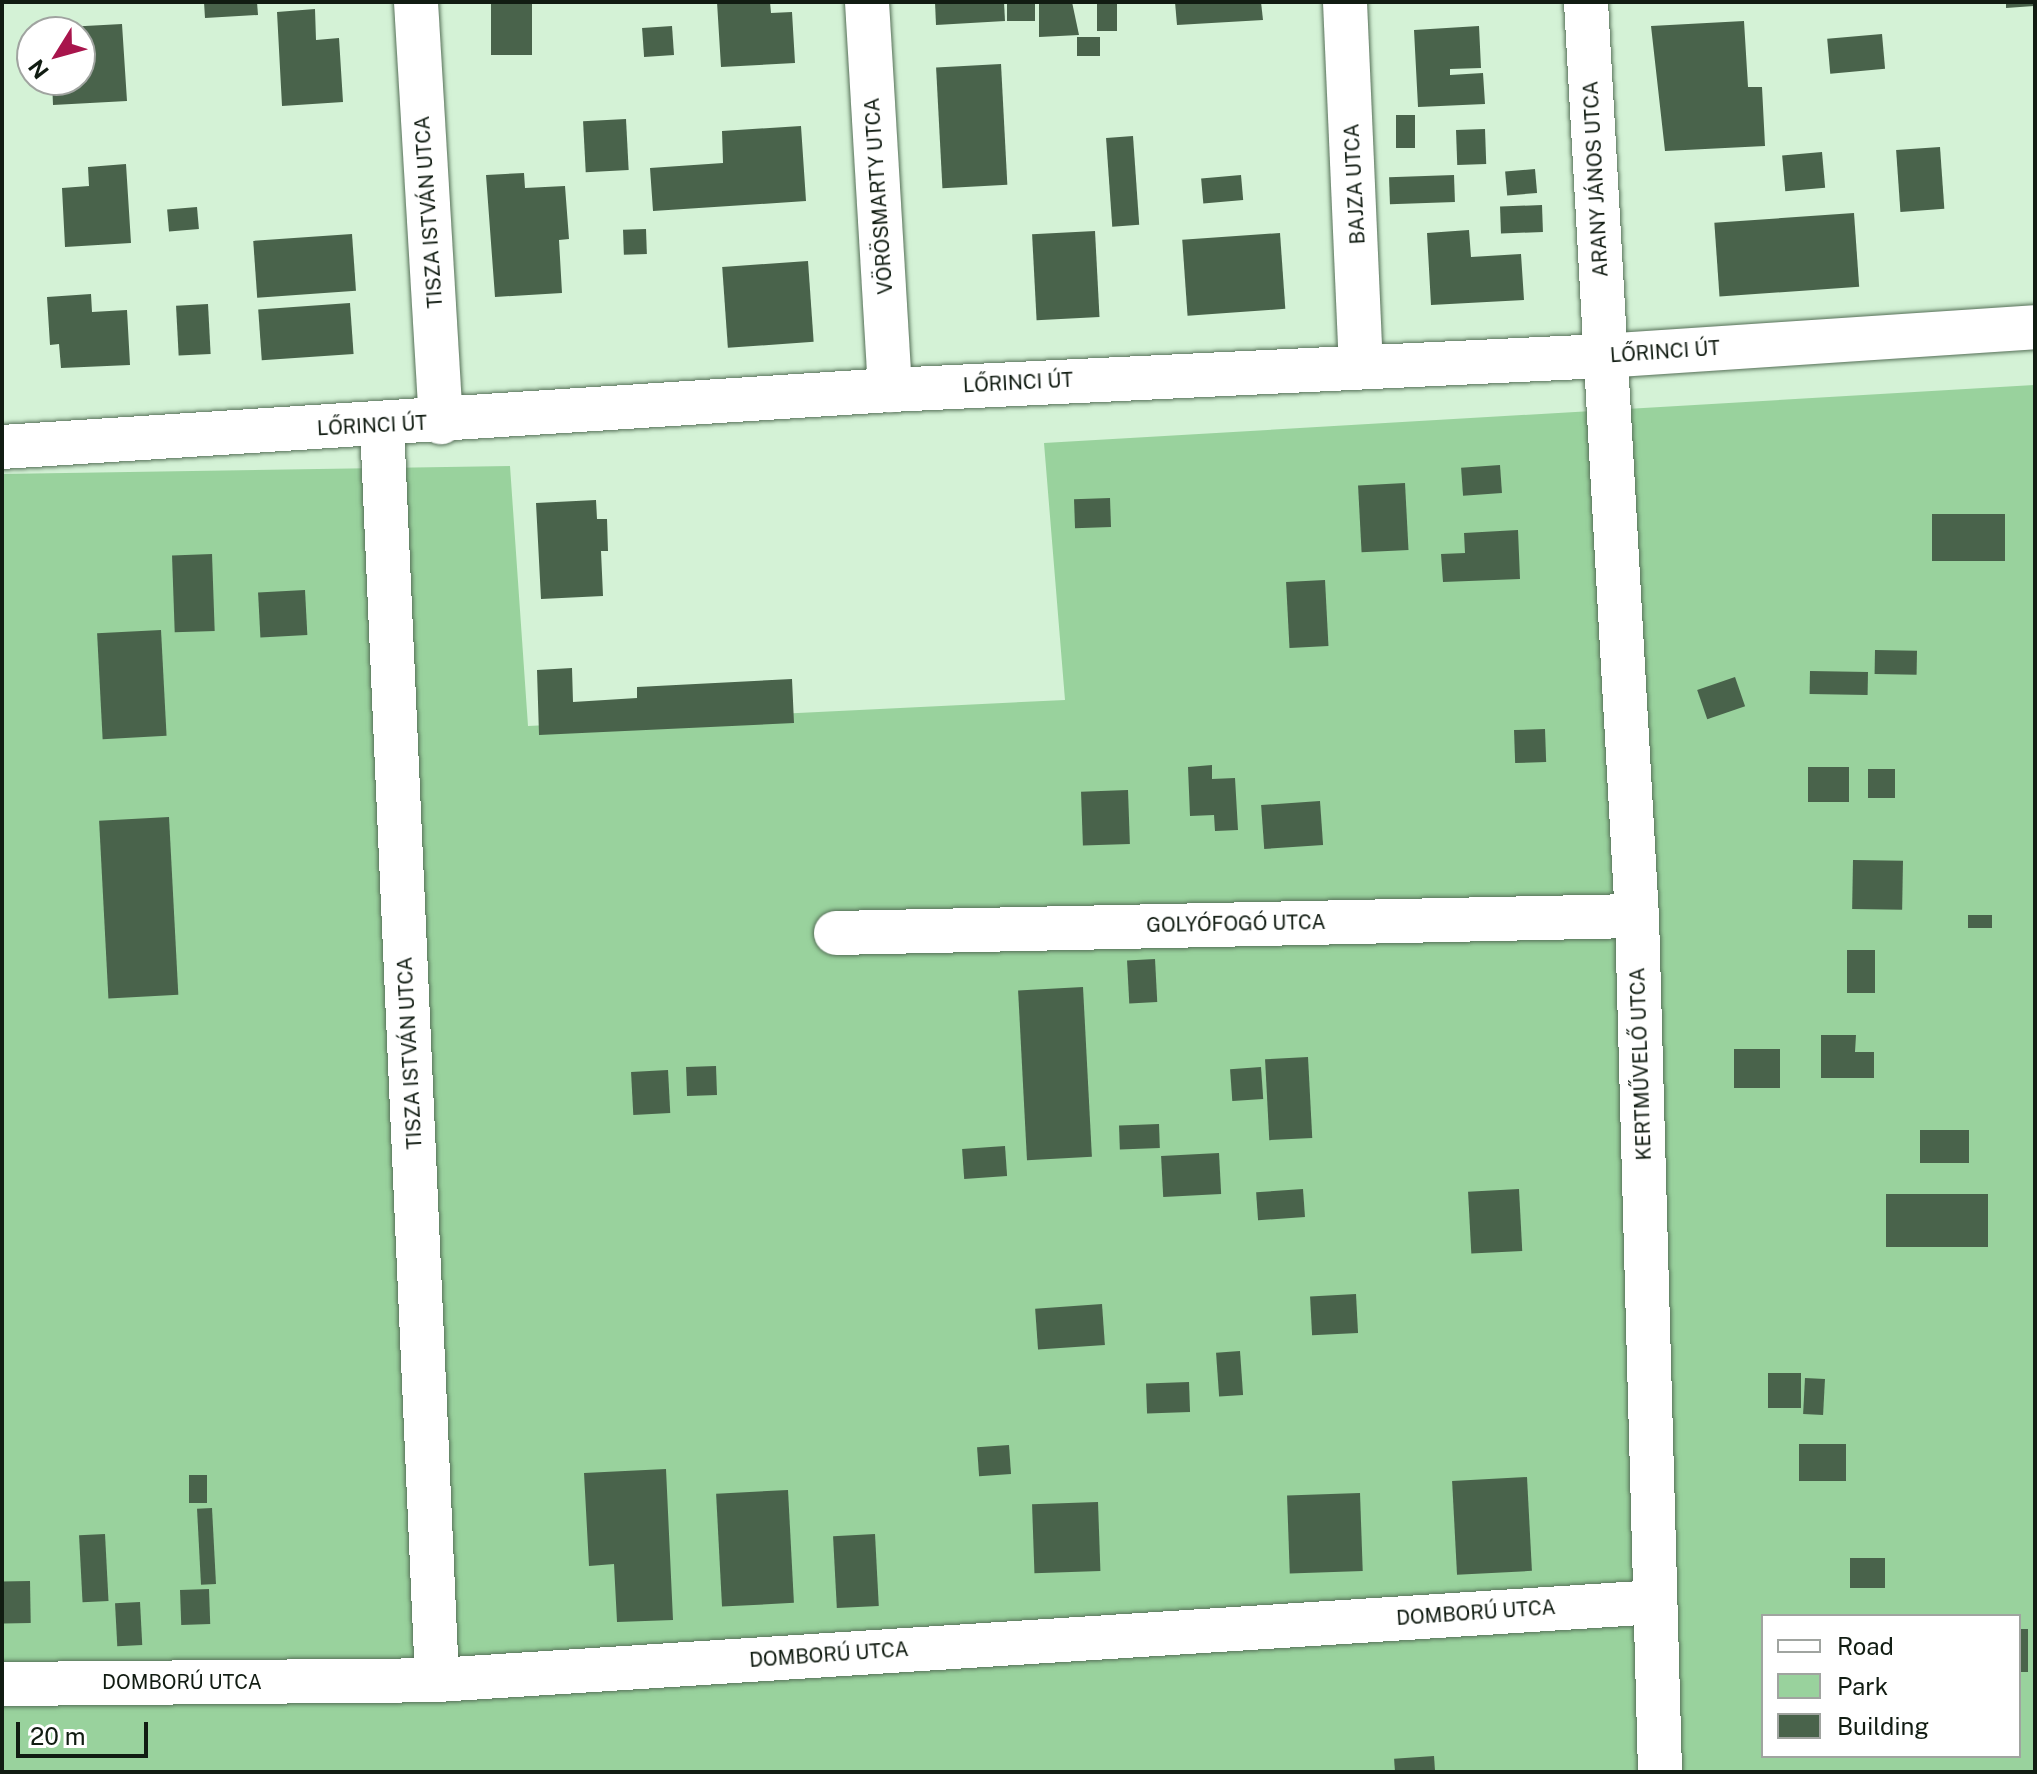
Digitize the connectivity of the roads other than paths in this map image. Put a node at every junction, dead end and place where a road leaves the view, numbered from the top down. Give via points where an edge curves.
1 (416, 2) edge
2 (867, 2) edge
3 (1345, 2) edge
4 (1586, 2) edge
5 (2035, 327) edge
6 (1602, 356) junction
7 (1361, 365) junction
8 (890, 390) junction
9 (441, 422) junction
10 (382, 425) junction
11 (2, 447) edge
12 (1637, 916) junction
13 (836, 933) dead end
14 (1655, 1602) junction
15 (437, 1680) junction
16 (2, 1684) edge
17 (1660, 1772) edge

1 - 9 street, TISZA ISTVÁN UTCA
2 - 8 street, VÖRÖSMARTY UTCA
3 - 7 street, BAJZA UTCA
4 - 6 street, ARANY JÁNOS UTCA
5 - 6 street, LŐRINCI ÚT
6 - 7 street, LŐRINCI ÚT
6 - 12 street, KERTMŰVELŐ UTCA
7 - 8 street, LŐRINCI ÚT
8 - 9 street, LŐRINCI ÚT
9 - 10 street, LŐRINCI ÚT
10 - 11 street, LŐRINCI ÚT
10 - 15 street, TISZA ISTVÁN UTCA
12 - 13 street, GOLYÓFOGÓ UTCA
12 - 14 street, KERTMŰVELŐ UTCA
14 - 15 street, DOMBORÚ UTCA
14 - 17 street, KERTMŰVELŐ UTCA
15 - 16 street, DOMBORÚ UTCA

